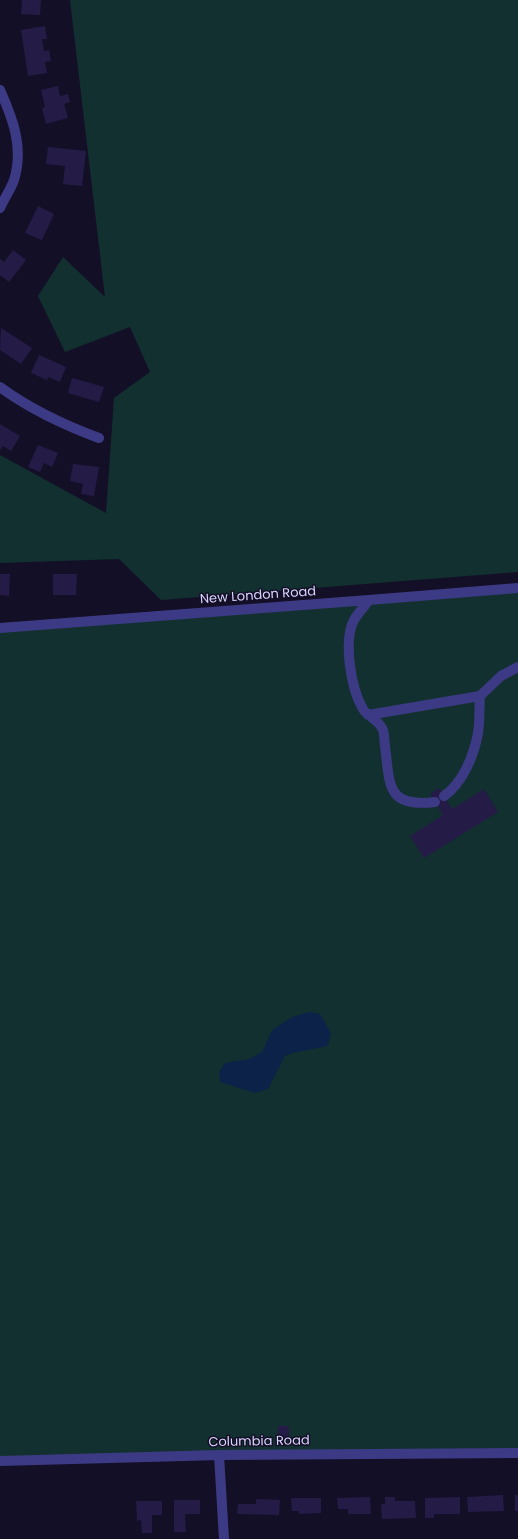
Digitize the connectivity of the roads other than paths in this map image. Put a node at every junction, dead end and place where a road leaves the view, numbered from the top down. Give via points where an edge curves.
1 (0, 90) edge
2 (0, 208) edge
3 (0, 387) edge
4 (99, 438) dead end
5 (518, 588) edge
6 (369, 600) junction
7 (0, 628) edge
8 (518, 667) edge
9 (480, 696) junction
10 (368, 715) junction
11 (444, 796) dead end
12 (435, 802) dead end
13 (518, 1453) edge
14 (220, 1455) junction
15 (0, 1461) edge
16 (224, 1539) edge

1 - 2 street via 16,133 18,157 14,180
3 - 4 street via 16,399
5 - 6 street, New London Road
6 - 7 street, New London Road
6 - 10 street via 354,620 349,636 355,693
8 - 9 street via 500,676
9 - 10 street
9 - 11 street via 478,732 470,760 464,775 452,791
10 - 12 street via 383,728 390,787 397,797 419,804
13 - 14 street, Columbia Road
14 - 15 street, Columbia Road
14 - 16 street

